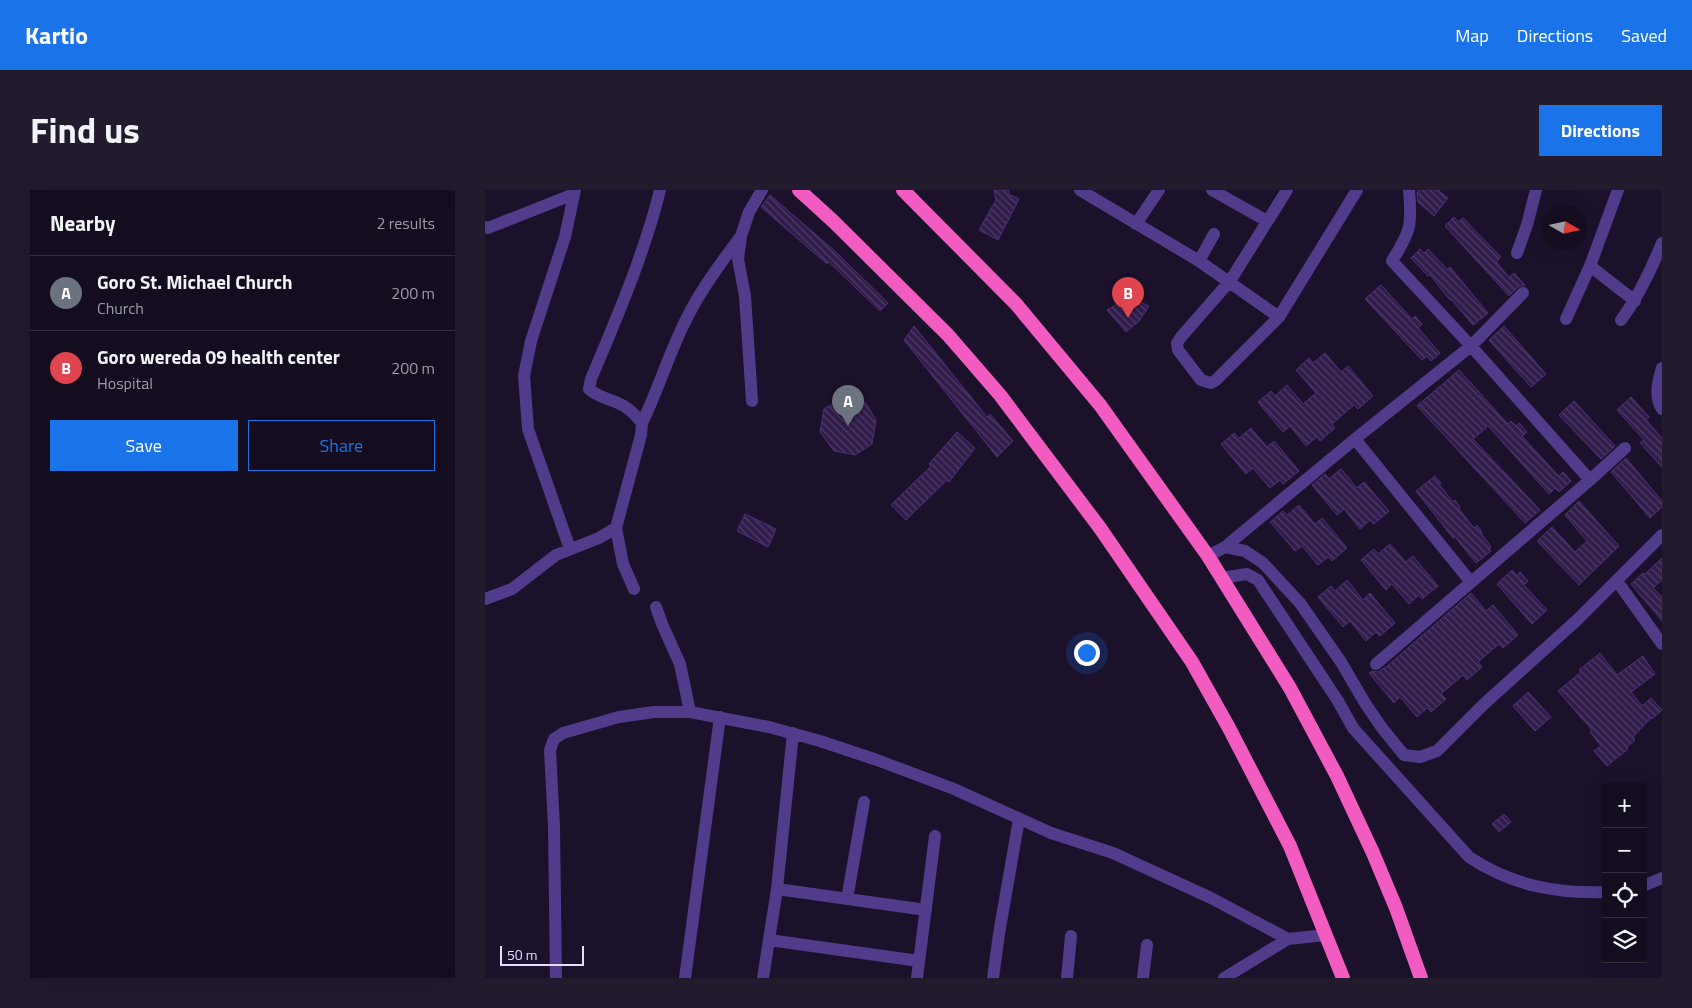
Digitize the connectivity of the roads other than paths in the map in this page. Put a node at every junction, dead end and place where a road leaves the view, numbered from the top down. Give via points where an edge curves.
1 (660, 190) edge
2 (762, 190) edge
3 (799, 190) edge
4 (903, 190) edge
5 (1080, 190) edge
6 (1159, 190) edge
7 (1212, 190) edge
8 (1287, 190) edge
9 (1357, 190) edge
10 (1409, 190) edge
11 (1537, 190) edge
12 (1618, 190) edge
13 (575, 192) edge
14 (1267, 221) junction
15 (1136, 224) junction
16 (486, 229) edge
17 (1214, 234) dead end
18 (741, 236) junction
19 (1662, 243) edge
20 (1517, 253) dead end
21 (1199, 261) junction
22 (1590, 266) junction
23 (1231, 281) junction
24 (1523, 293) dead end
25 (1635, 301) junction
26 (1279, 317) junction
27 (1566, 319) dead end
28 (1621, 320) dead end
29 (1471, 346) junction
30 (1662, 368) edge
31 (752, 401) dead end
32 (1662, 409) edge
33 (642, 423) junction
34 (1355, 439) junction
35 (1625, 448) dead end
36 (1590, 480) junction
37 (616, 528) junction
38 (1662, 535) edge
39 (1225, 547) junction
40 (570, 550) junction
41 (1208, 556) junction
42 (1221, 578) junction
43 (1470, 581) junction
44 (1617, 581) junction
45 (634, 589) dead end
46 (485, 599) edge
47 (656, 607) dead end
48 (1662, 644) edge
49 (1376, 664) dead end
50 (690, 712) junction
51 (720, 717) junction
52 (793, 734) junction
53 (864, 802) dead end
54 (1019, 820) junction
55 (935, 836) dead end
56 (1662, 878) edge
57 (1647, 884) edge
58 (777, 889) junction
59 (1602, 892) edge
60 (847, 899) junction
61 (926, 910) junction
62 (1326, 935) junction
63 (1071, 936) dead end
64 (1288, 939) junction
65 (769, 940) junction
66 (1147, 946) dead end
67 (919, 961) junction
68 (555, 978) edge
69 (685, 978) edge
70 (763, 978) edge
71 (917, 978) edge
72 (993, 978) edge
73 (1067, 978) edge
74 (1143, 978) edge
75 (1224, 978) edge
76 (1343, 978) edge
77 (1421, 978) edge

1 - 33 street via 643,246 589,389 597,396 635,413
2 - 18 street via 749,212
3 - 62 highway via 941,329 1001,395 1100,528 1191,662 1229,728 1286,838
4 - 41 highway via 1016,304 1100,405
5 - 15 street
6 - 15 street
7 - 14 street
8 - 14 street
9 - 26 street
10 - 29 street via 1411,218 1408,235 1392,261
11 - 20 street
12 - 22 street
13 - 16 street
13 - 40 street via 565,237 531,340 525,376 528,428
14 - 23 street
15 - 21 street
17 - 21 street
18 - 31 street via 739,259 745,296
18 - 33 street via 691,310
19 - 25 street
21 - 23 street
22 - 25 street
22 - 27 street
23 - 26 street
23 - 26 street via 1177,343 1178,350 1201,380 1211,384 1215,381
24 - 29 street
25 - 28 street
29 - 34 street
29 - 36 street
30 - 32 street via 1657,390
33 - 37 street
34 - 39 street
34 - 43 street
35 - 36 street
36 - 43 street
37 - 40 street
37 - 45 street via 623,564
38 - 44 street
39 - 41 street
39 - 44 street via 1245,551 1263,563 1300,603 1382,728 1404,755 1420,757 1437,751
40 - 46 street via 556,555 512,589
41 - 42 highway
42 - 59 street via 1247,574 1258,580 1353,728 1469,857 1488,870 1527,884 1554,890
42 - 77 highway via 1290,688 1337,776 1396,908
43 - 49 street
44 - 48 street
47 - 50 street via 680,664
50 - 51 street
50 - 68 street via 654,712 619,717 563,733 553,739 550,750
51 - 52 street
51 - 69 street
52 - 54 street via 877,760 954,789
52 - 58 street
53 - 60 street
54 - 64 street via 1113,853 1211,898
54 - 72 street
55 - 61 street
56 - 57 street
58 - 60 street
58 - 65 street
60 - 61 street
61 - 67 street
62 - 64 street
62 - 76 highway
63 - 73 street
64 - 75 street
65 - 67 street
65 - 70 street
66 - 74 street
67 - 71 street

